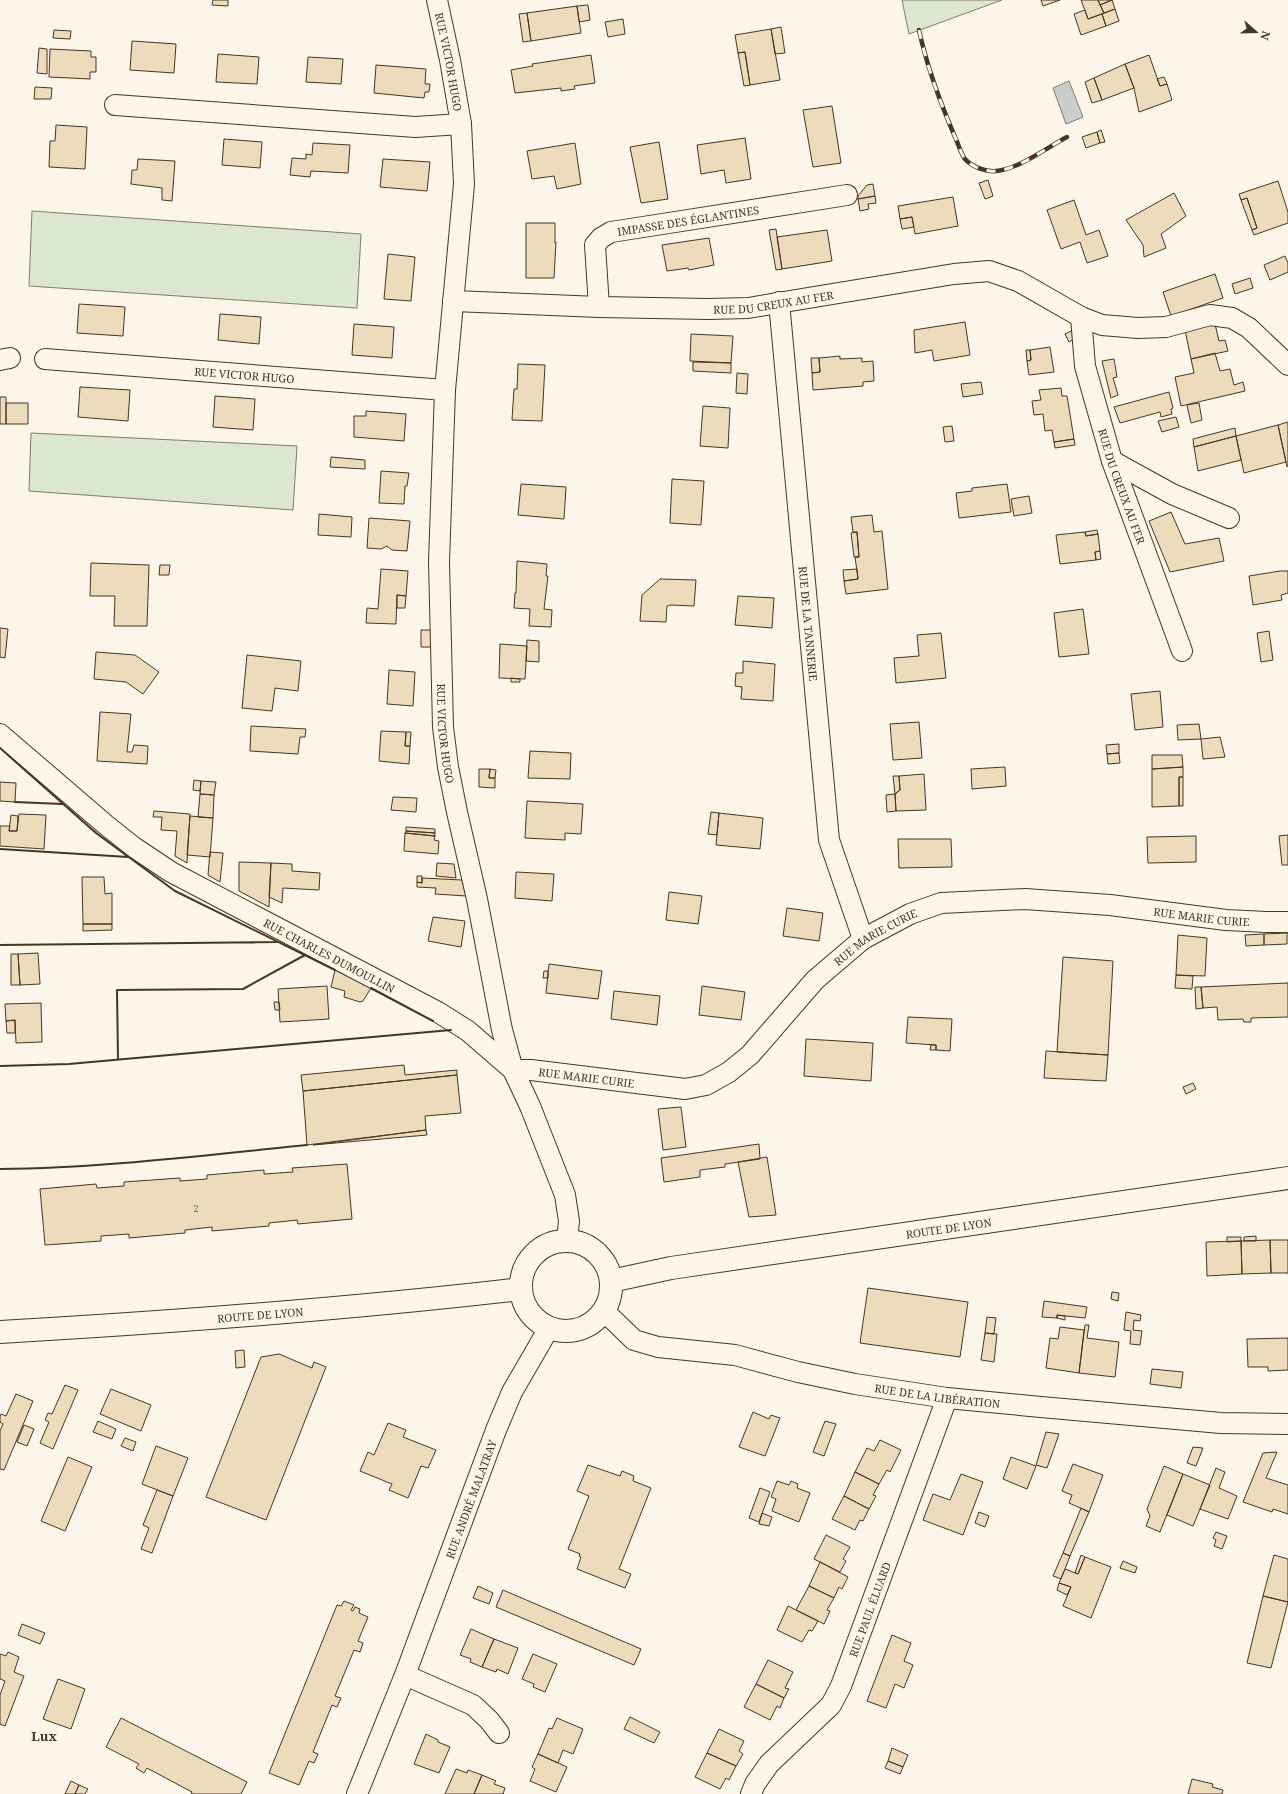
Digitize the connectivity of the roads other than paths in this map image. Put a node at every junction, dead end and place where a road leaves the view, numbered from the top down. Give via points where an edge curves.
1 (436, 0) edge
2 (115, 105) dead end
3 (462, 124) junction
4 (847, 195) dead end
5 (453, 301) junction
6 (779, 302) junction
7 (599, 307) junction
8 (1081, 317) junction
9 (45, 359) dead end
10 (1288, 365) edge
11 (445, 390) junction
12 (1112, 461) junction
13 (1229, 518) dead end
14 (1182, 651) dead end
15 (0, 734) edge
16 (1288, 922) edge
17 (863, 939) junction
18 (513, 1070) junction
19 (1288, 1178) edge
20 (567, 1241) junction
21 (611, 1281) junction
22 (521, 1289) junction
23 (604, 1310) junction
24 (549, 1328) junction
25 (0, 1332) edge
26 (946, 1398) junction
27 (1288, 1424) edge
28 (404, 1675) junction
29 (499, 1733) dead end
30 (357, 1794) edge
31 (750, 1794) edge

1 - 3 street, RUE VICTOR HUGO
2 - 3 street, RUE VICTOR HUGO via 415,127
3 - 5 street, RUE VICTOR HUGO via 464,184
4 - 7 street, IMPASSE DES ÉGLANTINES via 611,232 595,245
5 - 7 street, RUE DU CREUX AU FER
5 - 11 street, RUE VICTOR HUGO
6 - 7 street, RUE DU CREUX AU FER via 748,308
6 - 8 street, RUE DU CREUX AU FER via 954,274 989,271 1018,281
6 - 17 street, RUE DE LA TANNERIE via 828,840
8 - 10 street, RUE DU CREUX AU FER via 1102,325 1138,328 1166,327 1210,315 1232,318 1249,328
8 - 12 street, RUE DU CREUX AU FER via 1085,366
9 - 11 street, RUE VICTOR HUGO
11 - 18 street, RUE VICTOR HUGO via 439,562 443,727 457,812 502,1030
12 - 13 street via 1172,494
12 - 14 street, RUE DU CREUX AU FER
15 - 18 street, RUE CHARLES DUMOULLIN via 106,825 171,872 455,1022
16 - 17 street, RUE MARIE CURIE via 1226,920 1102,904 1026,899 979,900 941,903 910,914
17 - 18 street, RUE MARIE CURIE via 815,980 750,1055 729,1072 706,1085 685,1089
18 - 20 street, RUE CHARLES DUMOULLIN via 565,1196 569,1221
19 - 21 main road, ROUTE DE LYON via 671,1268
20 - 21 main road via 583,1244 596,1253 606,1266
20 - 22 main road via 552,1243 539,1250 528,1261 522,1275
21 - 23 main road via 610,1296
22 - 24 main road via 529,1313
22 - 25 main road, ROUTE DE LYON via 288,1312
23 - 24 main road via 593,1322 580,1329 564,1331
23 - 26 street, RUE DE LA LIBÉRATION via 634,1340 658,1347 735,1355 854,1384
24 - 28 street, RUE ANDRÉ MALATRAY via 512,1392 496,1430
26 - 27 street, RUE DE LA LIBÉRATION via 1221,1423
26 - 31 street, RUE PAUL ÉLUARD via 831,1705 769,1764
28 - 29 street via 473,1705
28 - 30 street, RUE ANDRÉ MALATRAY

